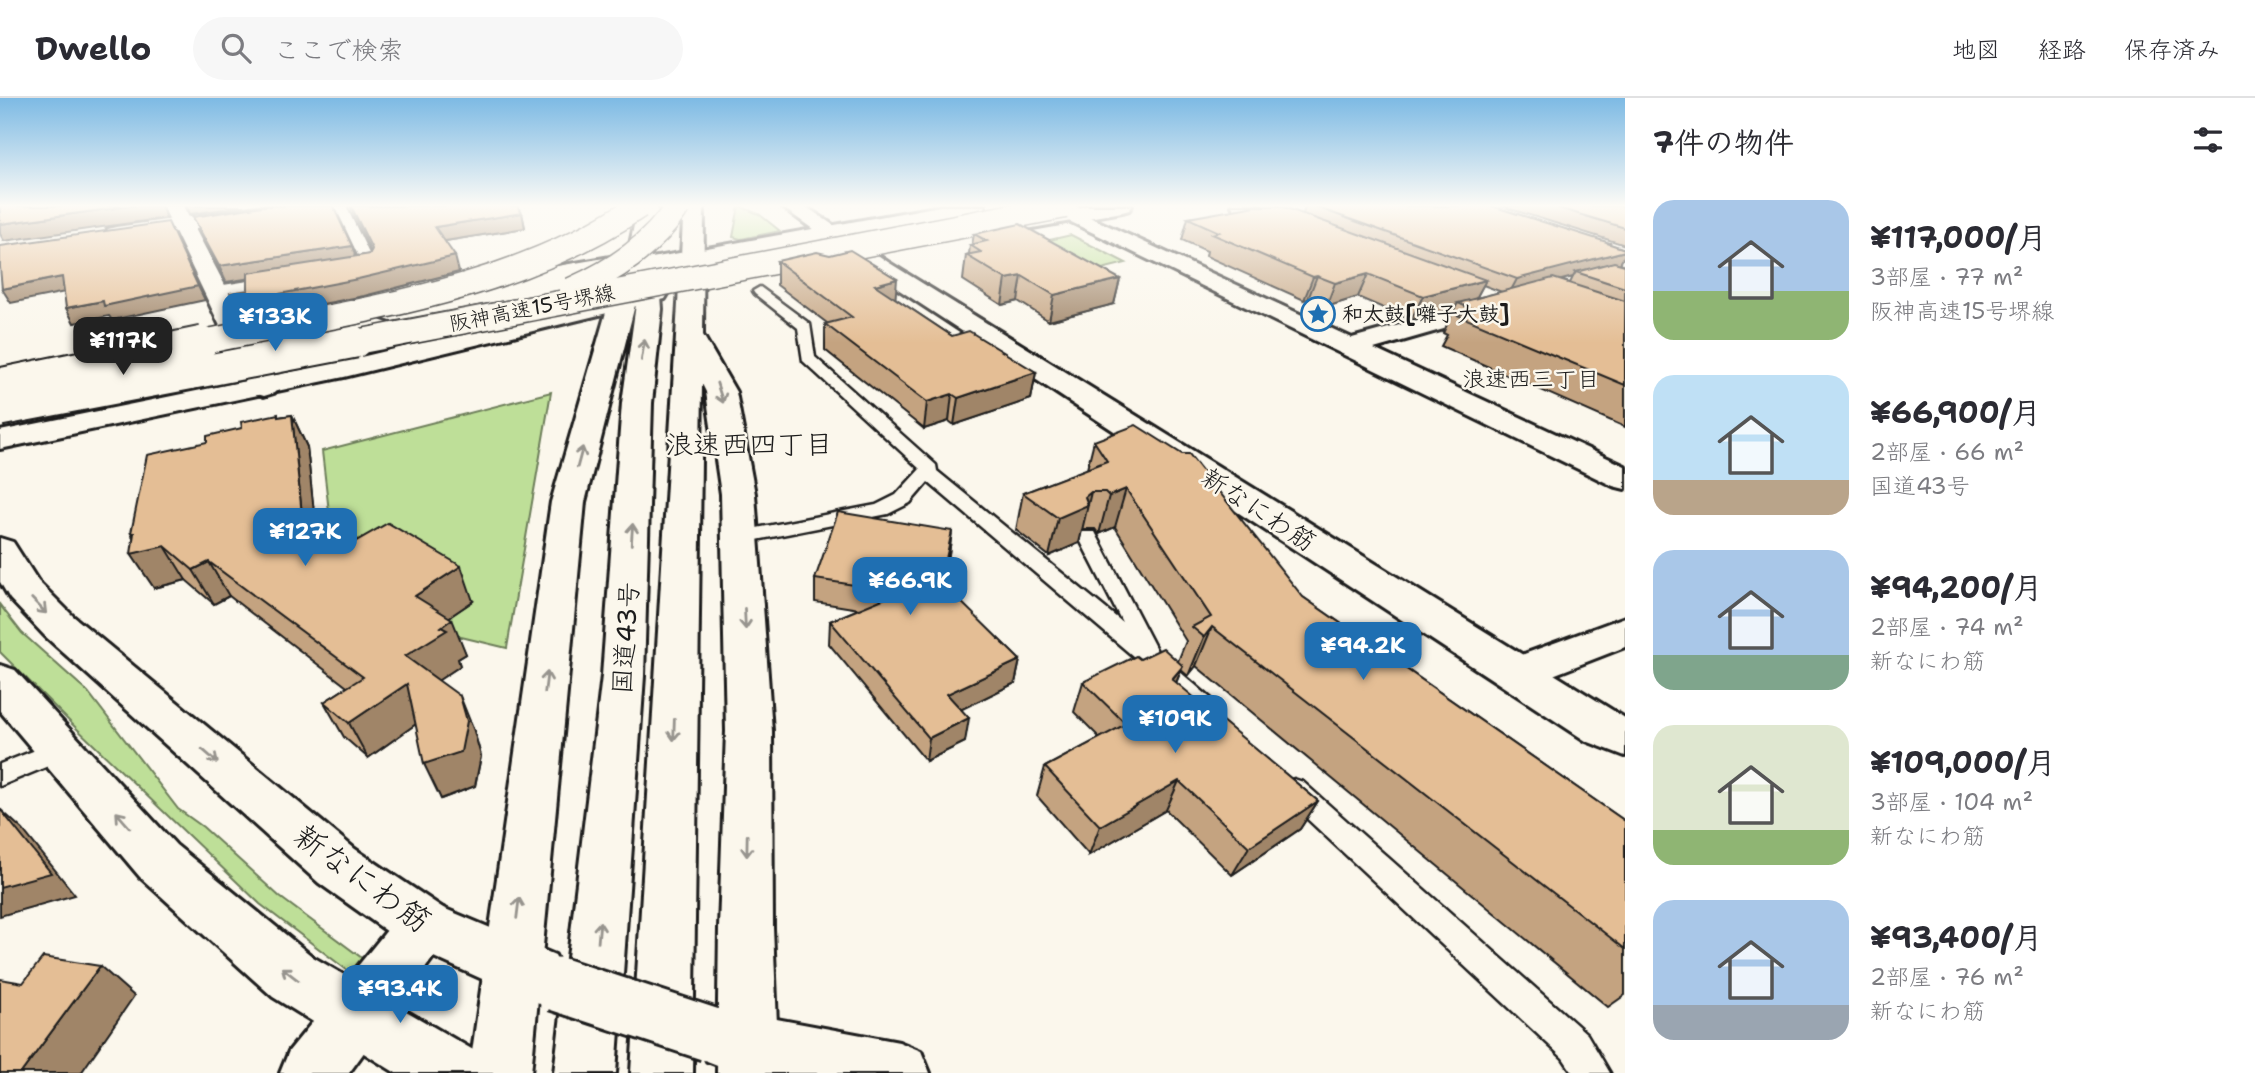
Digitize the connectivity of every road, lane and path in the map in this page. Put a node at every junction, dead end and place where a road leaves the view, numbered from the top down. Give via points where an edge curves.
1 (197, 252) edge
2 (362, 252) edge
3 (559, 252) edge
4 (634, 252) edge
5 (651, 252) edge
6 (691, 252) edge
7 (759, 252) edge
8 (765, 252) edge
9 (808, 252) edge
10 (851, 252) edge
11 (860, 252) edge
12 (1153, 252) edge
13 (691, 259) junction
14 (341, 271) edge
15 (286, 279) edge
16 (499, 283) junction
17 (217, 290) junction
18 (1467, 290) edge
19 (654, 291) junction
20 (760, 291) dead end
21 (462, 300) junction
22 (239, 335) junction
23 (1351, 347) junction
24 (0, 377) edge
25 (0, 386) edge
26 (264, 387) junction
27 (0, 395) edge
28 (0, 410) edge
29 (0, 428) edge
30 (0, 440) edge
31 (927, 472) junction
32 (1625, 478) edge
33 (1088, 536) edge
34 (741, 537) junction
35 (0, 550) edge
36 (1625, 631) edge
37 (1154, 662) junction
38 (1517, 673) junction
39 (0, 681) edge
40 (1226, 727) edge
41 (1625, 738) edge
42 (61, 750) junction
43 (1277, 774) edge
44 (0, 775) edge
45 (424, 926) junction
46 (534, 974) junction
47 (356, 1017) junction
48 (735, 1051) edge
49 (312, 1073) edge
50 (453, 1073) edge
51 (500, 1073) edge
52 (585, 1073) edge
53 (662, 1073) edge
54 (899, 1073) edge
55 (1593, 1073) edge

1 - 17 main road
2 - 14 lane via 369,266
3 - 25 main road, bridge via 465,284
4 - 29 main road, bridge via 611,269 535,305 484,322 317,364
5 - 19 main road, 国道43号
6 - 13 main road, 国道43号
7 - 13 main road
8 - 27 main road, 阪神高速15号堺線, bridge
9 - 19 main road
10 - 28 main road, 阪神高速15号堺線, bridge
11 - 38 main road, 新なにわ筋
12 - 23 main road
13 - 19 main road, 国道43号
13 - 19 main road
15 - 17 lane
16 - 19 main road
16 - 21 main road
16 - 22 main road
17 - 22 main road
18 - 23 main road via 1515,302
19 - 21 main road
19 - 26 main road
19 -> 34 main road via 721,392
46 -> 19 main road via 568,502
52 -> 19 main road, 国道43号 via 623,676 636,415
19 -> 53 main road, 国道43号
20 - 31 lane via 805,327 808,358 930,469
21 - 22 main road
22 - 24 main road
22 - 25 main road
22 - 26 main road
23 - 32 main road
26 - 30 main road
31 - 34 lane via 903,499 881,510
31 - 37 lane
33 - 37 lane
34 -> 48 main road via 749,731
35 -> 45 main road, 新なにわ筋 via 24,590 59,626 337,866
36 - 38 main road
37 - 40 lane
38 - 41 main road, 新なにわ筋
39 - 42 main road
42 - 44 lane
47 -> 42 main road via 293,977 158,860
43 - 55 lane via 1575,1046
45 - 46 main road, 新なにわ筋
45 - 47 main road
46 - 48 main road, 新なにわ筋, bridge
46 - 51 main road
47 - 49 main road
47 - 50 main road
48 - 54 main road, 新なにわ筋

